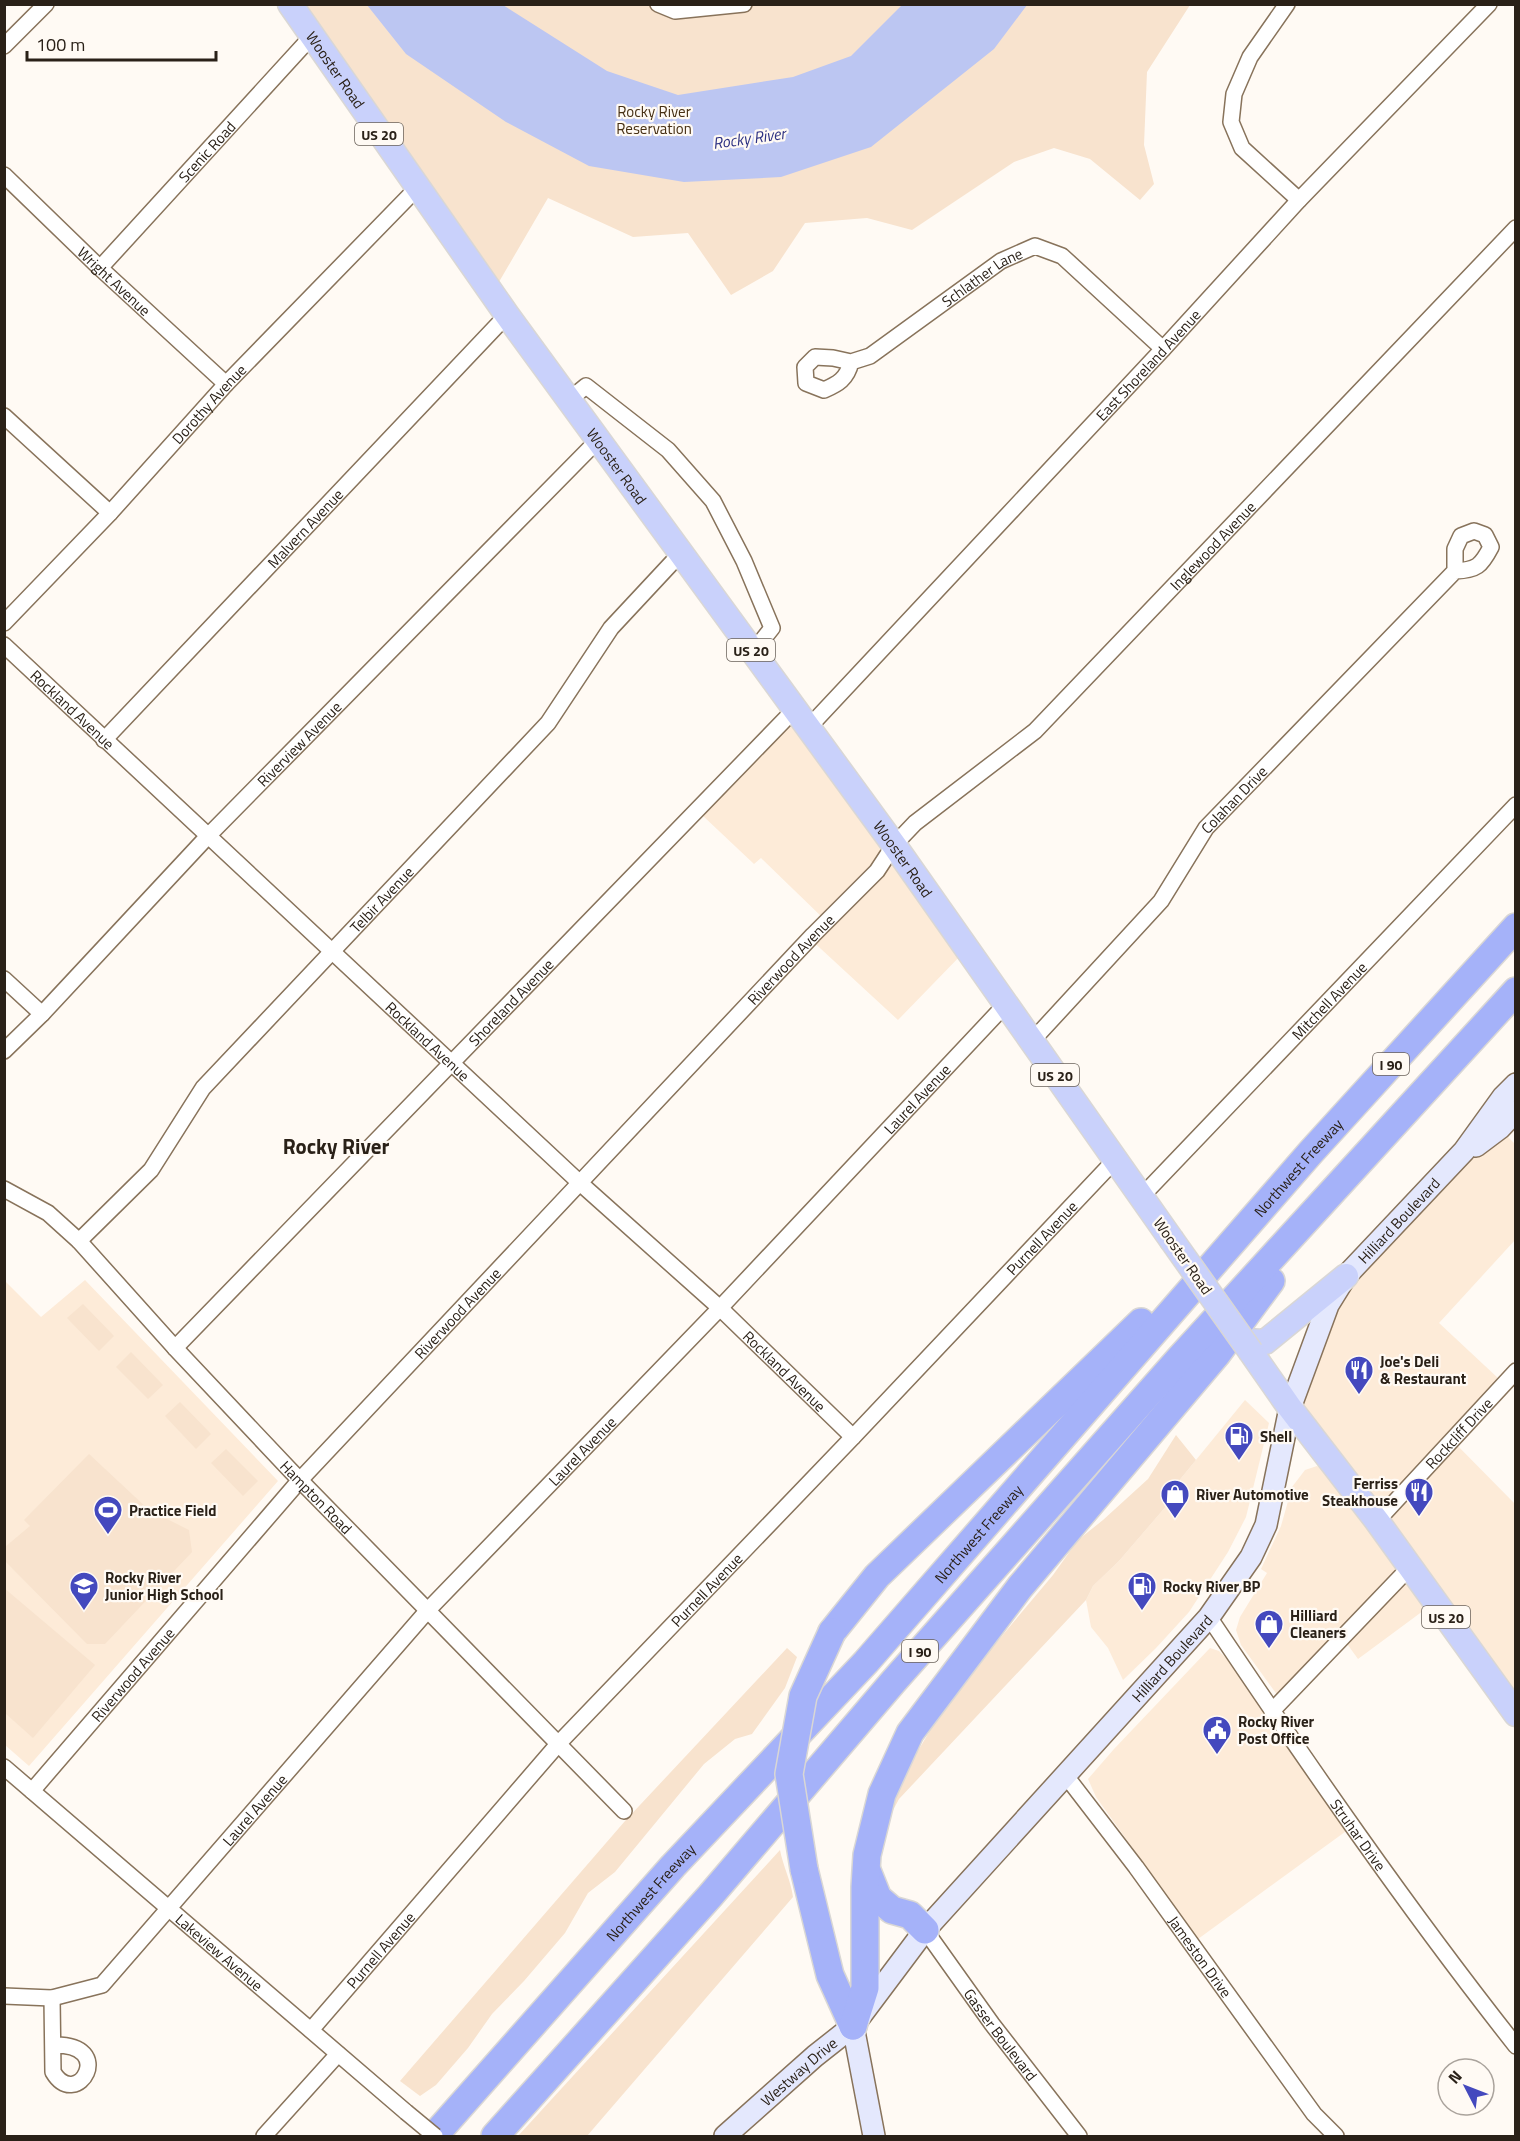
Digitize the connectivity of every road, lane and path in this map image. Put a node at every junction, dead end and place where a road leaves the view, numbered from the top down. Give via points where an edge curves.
1 (46, 4) edge
2 (290, 4) edge
3 (658, 4) edge
4 (744, 4) edge
5 (1287, 4) edge
6 (1489, 4) edge
7 (312, 36) junction
8 (4, 46) edge
9 (4, 175) edge
10 (417, 188) junction
11 (1299, 200) junction
12 (1515, 228) edge
13 (100, 268) junction
14 (507, 315) junction
15 (1163, 350) junction
16 (851, 362) dead end
17 (226, 384) junction
18 (569, 400) junction
19 (4, 416) edge
20 (598, 440) junction
21 (110, 513) junction
22 (680, 554) junction
23 (1455, 571) dead end
24 (4, 623) edge
25 (4, 645) edge
26 (753, 652) junction
27 (802, 718) junction
28 (104, 740) junction
29 (1515, 805) edge
30 (208, 836) junction
31 (894, 845) junction
32 (1515, 927) edge
33 (332, 950) junction
34 (4, 979) edge
35 (1515, 991) edge
36 (1006, 1004) junction
37 (42, 1014) junction
38 (1032, 1041) junction
39 (4, 1051) edge
40 (453, 1062) junction
41 (1515, 1084) edge
42 (1515, 1112) edge
43 (1464, 1151) junction
44 (1115, 1160) junction
45 (1352, 1172) junction
46 (580, 1183) junction
47 (4, 1189) edge
48 (1141, 1197) junction
49 (1267, 1201) junction
50 (79, 1241) junction
51 (1346, 1276) junction
52 (720, 1308) junction
53 (1253, 1345) junction
54 (175, 1348) junction
55 (1515, 1371) edge
56 (1290, 1408) junction
57 (853, 1437) junction
58 (300, 1480) junction
59 (1377, 1521) junction
60 (1410, 1567) junction
61 (428, 1610) junction
62 (1209, 1617) junction
63 (1272, 1711) junction
64 (1515, 1714) edge
65 (559, 1743) junction
66 (4, 1767) edge
67 (1066, 1776) junction
68 (32, 1791) junction
69 (624, 1811) dead end
70 (867, 1859) junction
71 (169, 1908) junction
72 (925, 1930) junction
73 (4, 1996) edge
74 (52, 1998) junction
75 (853, 2026) junction
76 (311, 2030) junction
77 (53, 2045) dead end
78 (1515, 2046) edge
79 (338, 2054) junction
80 (741, 2128) edge
81 (264, 2136) edge
82 (435, 2136) edge
83 (495, 2136) edge
84 (725, 2136) edge
85 (874, 2136) edge
86 (1079, 2136) edge
87 (1336, 2136) edge

1 - 8 street
2 - 7 main road, Wooster Road / US 20
3 - 4 street via 675,11
5 - 11 street via 1251,57 1234,94 1231,122 1242,148
6 - 11 street, East Shoreland Avenue
7 - 10 main road, Wooster Road / US 20
7 - 13 street, Scenic Road
9 - 13 street, Wright Avenue
10 - 14 main road, Wooster Road / US 20
10 - 17 street, Dorothy Avenue
11 - 15 street, East Shoreland Avenue
12 - 31 street, Inglewood Avenue via 1035,731 915,823
13 - 17 street, Wright Avenue
14 - 18 main road, Wooster Road / US 20
14 - 28 street, Malvern Avenue
15 - 16 street, Schlather Lane via 1062,256 1035,246 1001,261 870,356
15 - 27 street, East Shoreland Avenue
17 - 21 street, Dorothy Avenue
18 - 20 main road, Wooster Road / US 20
18 - 26 street via 586,386 668,450 713,501 744,561 771,628
19 - 21 street
20 - 22 main road, Wooster Road / US 20
20 - 30 street, Riverview Avenue
21 - 24 street, Dorothy Avenue
22 - 26 main road, Wooster Road / US 20
22 - 33 street, Telbir Avenue via 611,628 548,723
23 - 38 street, Colahan Drive via 1206,828 1161,901
25 - 28 street, Rockland Avenue
26 - 27 main road, Wooster Road / US 20
27 - 31 main road, Wooster Road / US 20
27 - 40 street, Shoreland Avenue
28 - 30 street, Rockland Avenue
29 - 48 street, Mitchell Avenue
30 - 33 street, Rockland Avenue
30 - 37 street, Riverview Avenue
31 - 36 main road, Wooster Road / US 20
31 - 46 street, Riverwood Avenue via 877,871
32 - 49 highway, Northwest Freeway / I 90
33 - 40 street, Rockland Avenue
33 - 50 street, Telbir Avenue via 203,1088 151,1170
34 - 37 street
35 - 45 highway, I 90
36 - 38 main road, Wooster Road / US 20
36 - 52 street, Laurel Avenue
37 - 39 street, Riverview Avenue
38 - 44 main road, Wooster Road / US 20
40 - 46 street, Rockland Avenue
40 - 54 street, Shoreland Avenue
41 - 43 main road, Hilliard Boulevard
42 - 43 main road, Hilliard Boulevard via 1478,1146
43 - 51 main road, Hilliard Boulevard
44 - 48 main road, Wooster Road / US 20
44 - 57 street, Purnell Avenue
45 - 70 highway via 1217,1354 1020,1587 910,1733 882,1794
45 - 83 highway, I 90 via 1172,1366
46 - 52 street, Rockland Avenue
46 - 58 street, Riverwood Avenue
47 - 50 street, Hampton Road via 48,1213
48 - 53 main road, Wooster Road / US 20, bridge
49 - 75 highway, bridge via 878,1576 832,1632 803,1696 789,1774 804,1869 830,1975
49 - 82 highway, Northwest Freeway / I 90 via 866,1662 673,1866
50 - 54 street, Hampton Road
51 - 53 main road
51 - 56 main road, Hilliard Boulevard via 1328,1305
52 - 57 street, Rockland Avenue
52 - 61 street, Laurel Avenue
53 - 56 main road, Wooster Road / US 20
54 - 58 street, Hampton Road
55 - 59 street, Rockcliff Drive
56 - 59 main road, Wooster Road / US 20
56 - 62 main road, Hilliard Boulevard via 1266,1525 1251,1557
57 - 65 street, Purnell Avenue
58 - 61 street, Hampton Road
58 - 68 street, Riverwood Avenue
59 - 60 main road, Wooster Road / US 20
60 - 63 street
60 - 64 main road, Wooster Road / US 20
61 - 65 street, Hampton Road
61 - 71 street, Laurel Avenue
62 - 63 street, Struhar Drive
62 - 67 main road, Hilliard Boulevard
63 - 78 street, Struhar Drive via 1458,1973
65 - 69 street, Hampton Road
65 - 76 street, Purnell Avenue
66 - 68 street, Lakeview Avenue
67 - 72 main road, Hilliard Boulevard
67 - 87 street, Jameston Drive via 1314,2114
68 - 71 street, Lakeview Avenue
70 - 72 highway via 868,1875 878,1898 892,1910 910,1915
70 - 75 highway via 865,1988
71 - 74 street, Laurel Avenue via 102,1985
71 - 76 street, Lakeview Avenue
72 - 75 main road, Hilliard Boulevard
72 - 86 street, Gasser Boulevard
73 - 74 street, Laurel Avenue
74 - 77 street
75 - 80 main road, Westway Drive via 815,2056
75 - 85 main road
76 - 79 street, Lakeview Avenue
79 - 81 street
79 - 82 street, Lakeview Avenue, bridge
80 - 84 main road, Westway Drive

